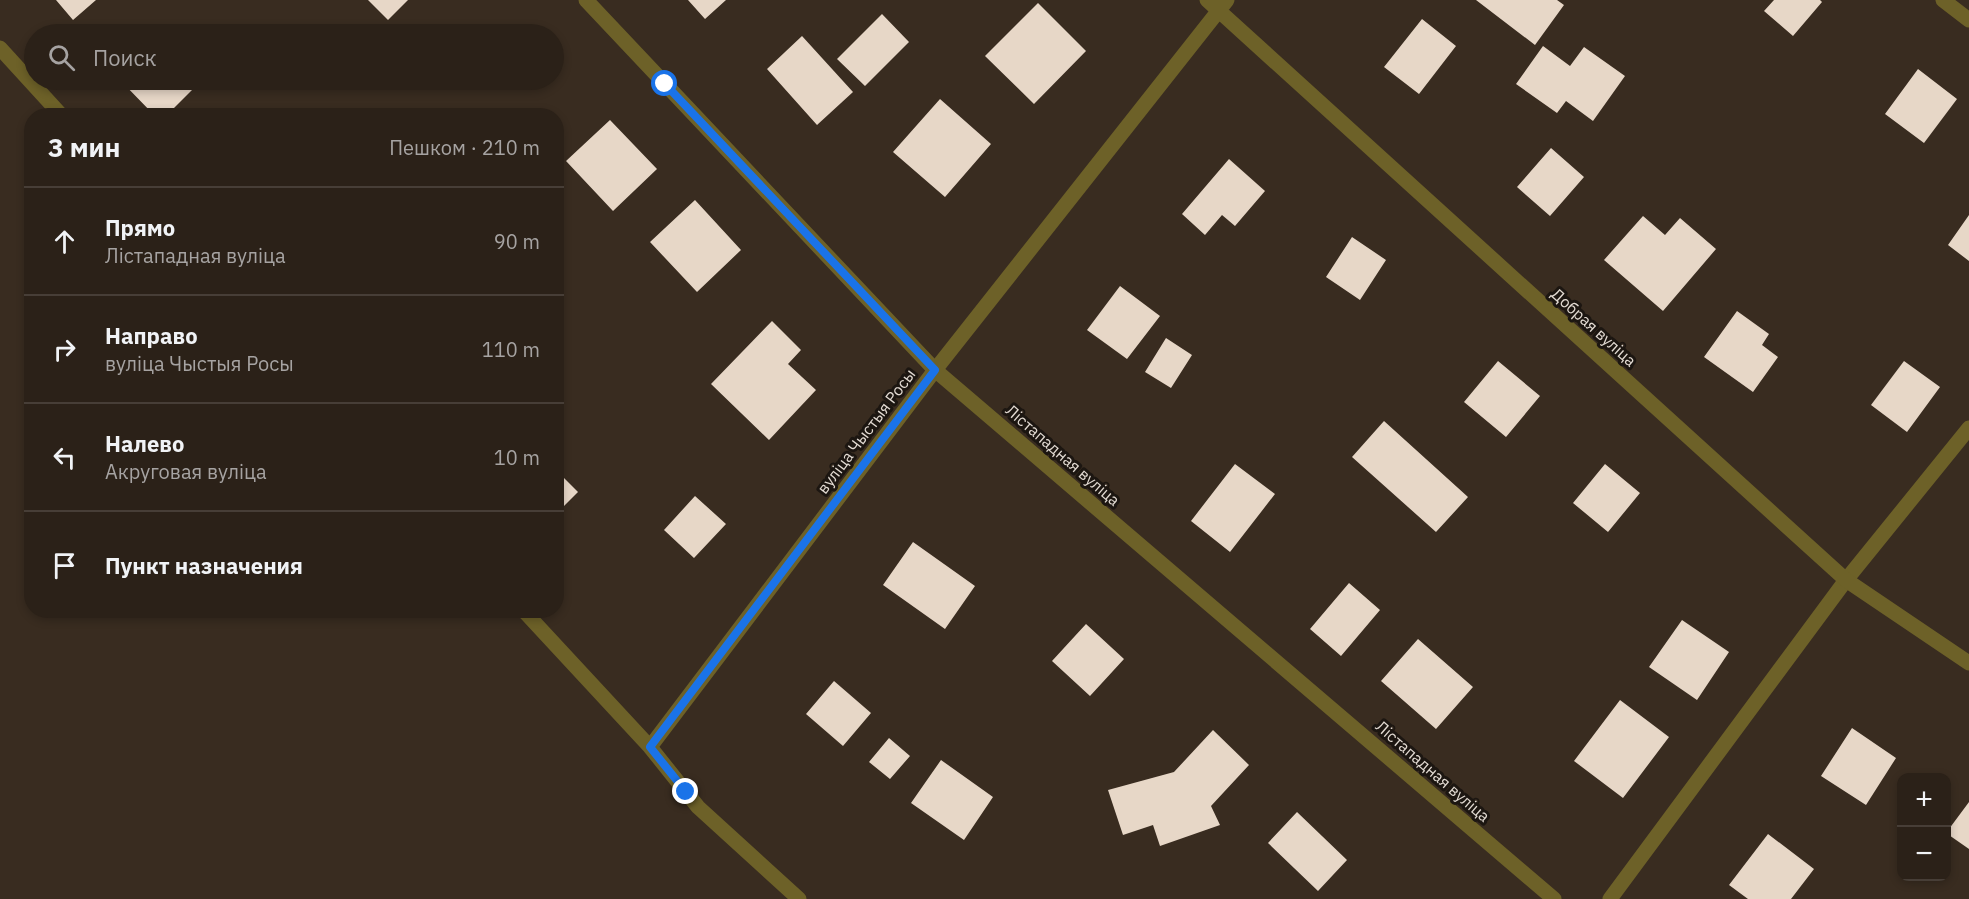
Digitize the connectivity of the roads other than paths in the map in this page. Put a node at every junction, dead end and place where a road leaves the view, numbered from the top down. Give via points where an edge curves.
1 (586, 0) edge
2 (1207, 0) edge
3 (1943, 0) edge
4 (1222, 6) edge
5 (1969, 20) edge
6 (0, 48) edge
7 (24, 74) edge
8 (38, 90) edge
9 (55, 108) edge
10 (935, 370) junction
11 (1969, 428) edge
12 (1846, 579) junction
13 (530, 618) edge
14 (1969, 663) edge
15 (650, 747) junction
16 (799, 899) edge
17 (1554, 899) edge
18 (1610, 899) edge

1 - 10 street, Лістападная вуліца
2 - 4 street, Добрая вуліца
3 - 5 street
4 - 10 street, вуліца Чыстыя Росы
4 - 12 street, Добрая вуліца
6 - 7 street
8 - 9 street
10 - 15 street, вуліца Чыстыя Росы
10 - 17 street, Лістападная вуліца
11 - 12 street
12 - 14 street, Добрая вуліца
12 - 18 street
13 - 15 street
15 - 16 street via 698,807

